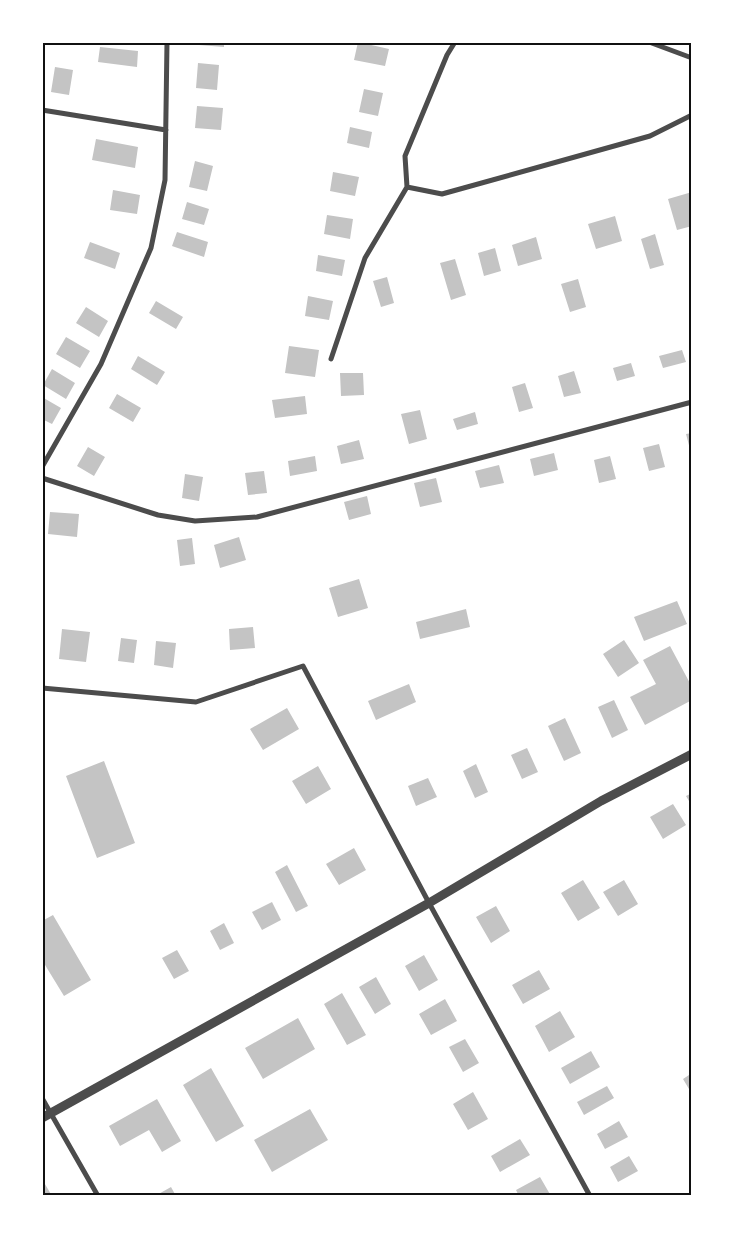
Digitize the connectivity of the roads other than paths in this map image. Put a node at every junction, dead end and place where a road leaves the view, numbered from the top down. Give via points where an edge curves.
1 (167, 42) edge
2 (455, 42) edge
3 (649, 42) edge
4 (692, 58) edge
5 (42, 110) edge
6 (692, 115) edge
7 (166, 130) junction
8 (406, 186) junction
9 (332, 359) dead end
10 (692, 402) edge
11 (42, 467) edge
12 (42, 478) edge
13 (42, 688) edge
14 (692, 754) edge
15 (429, 903) junction
16 (42, 1098) edge
17 (51, 1113) junction
18 (42, 1118) edge
19 (98, 1196) edge
20 (590, 1196) edge

1 - 7 street
2 - 8 street via 406,156
3 - 4 street
5 - 7 street
6 - 8 street via 650,136 442,194
7 - 11 street via 164,180 151,248 101,364
8 - 9 street via 366,258
10 - 12 street via 258,517 195,520 158,515
13 - 15 street via 196,702 303,666
14 - 15 street via 601,801
15 - 17 street
15 - 20 street
16 - 17 street
17 - 18 street
17 - 19 street

